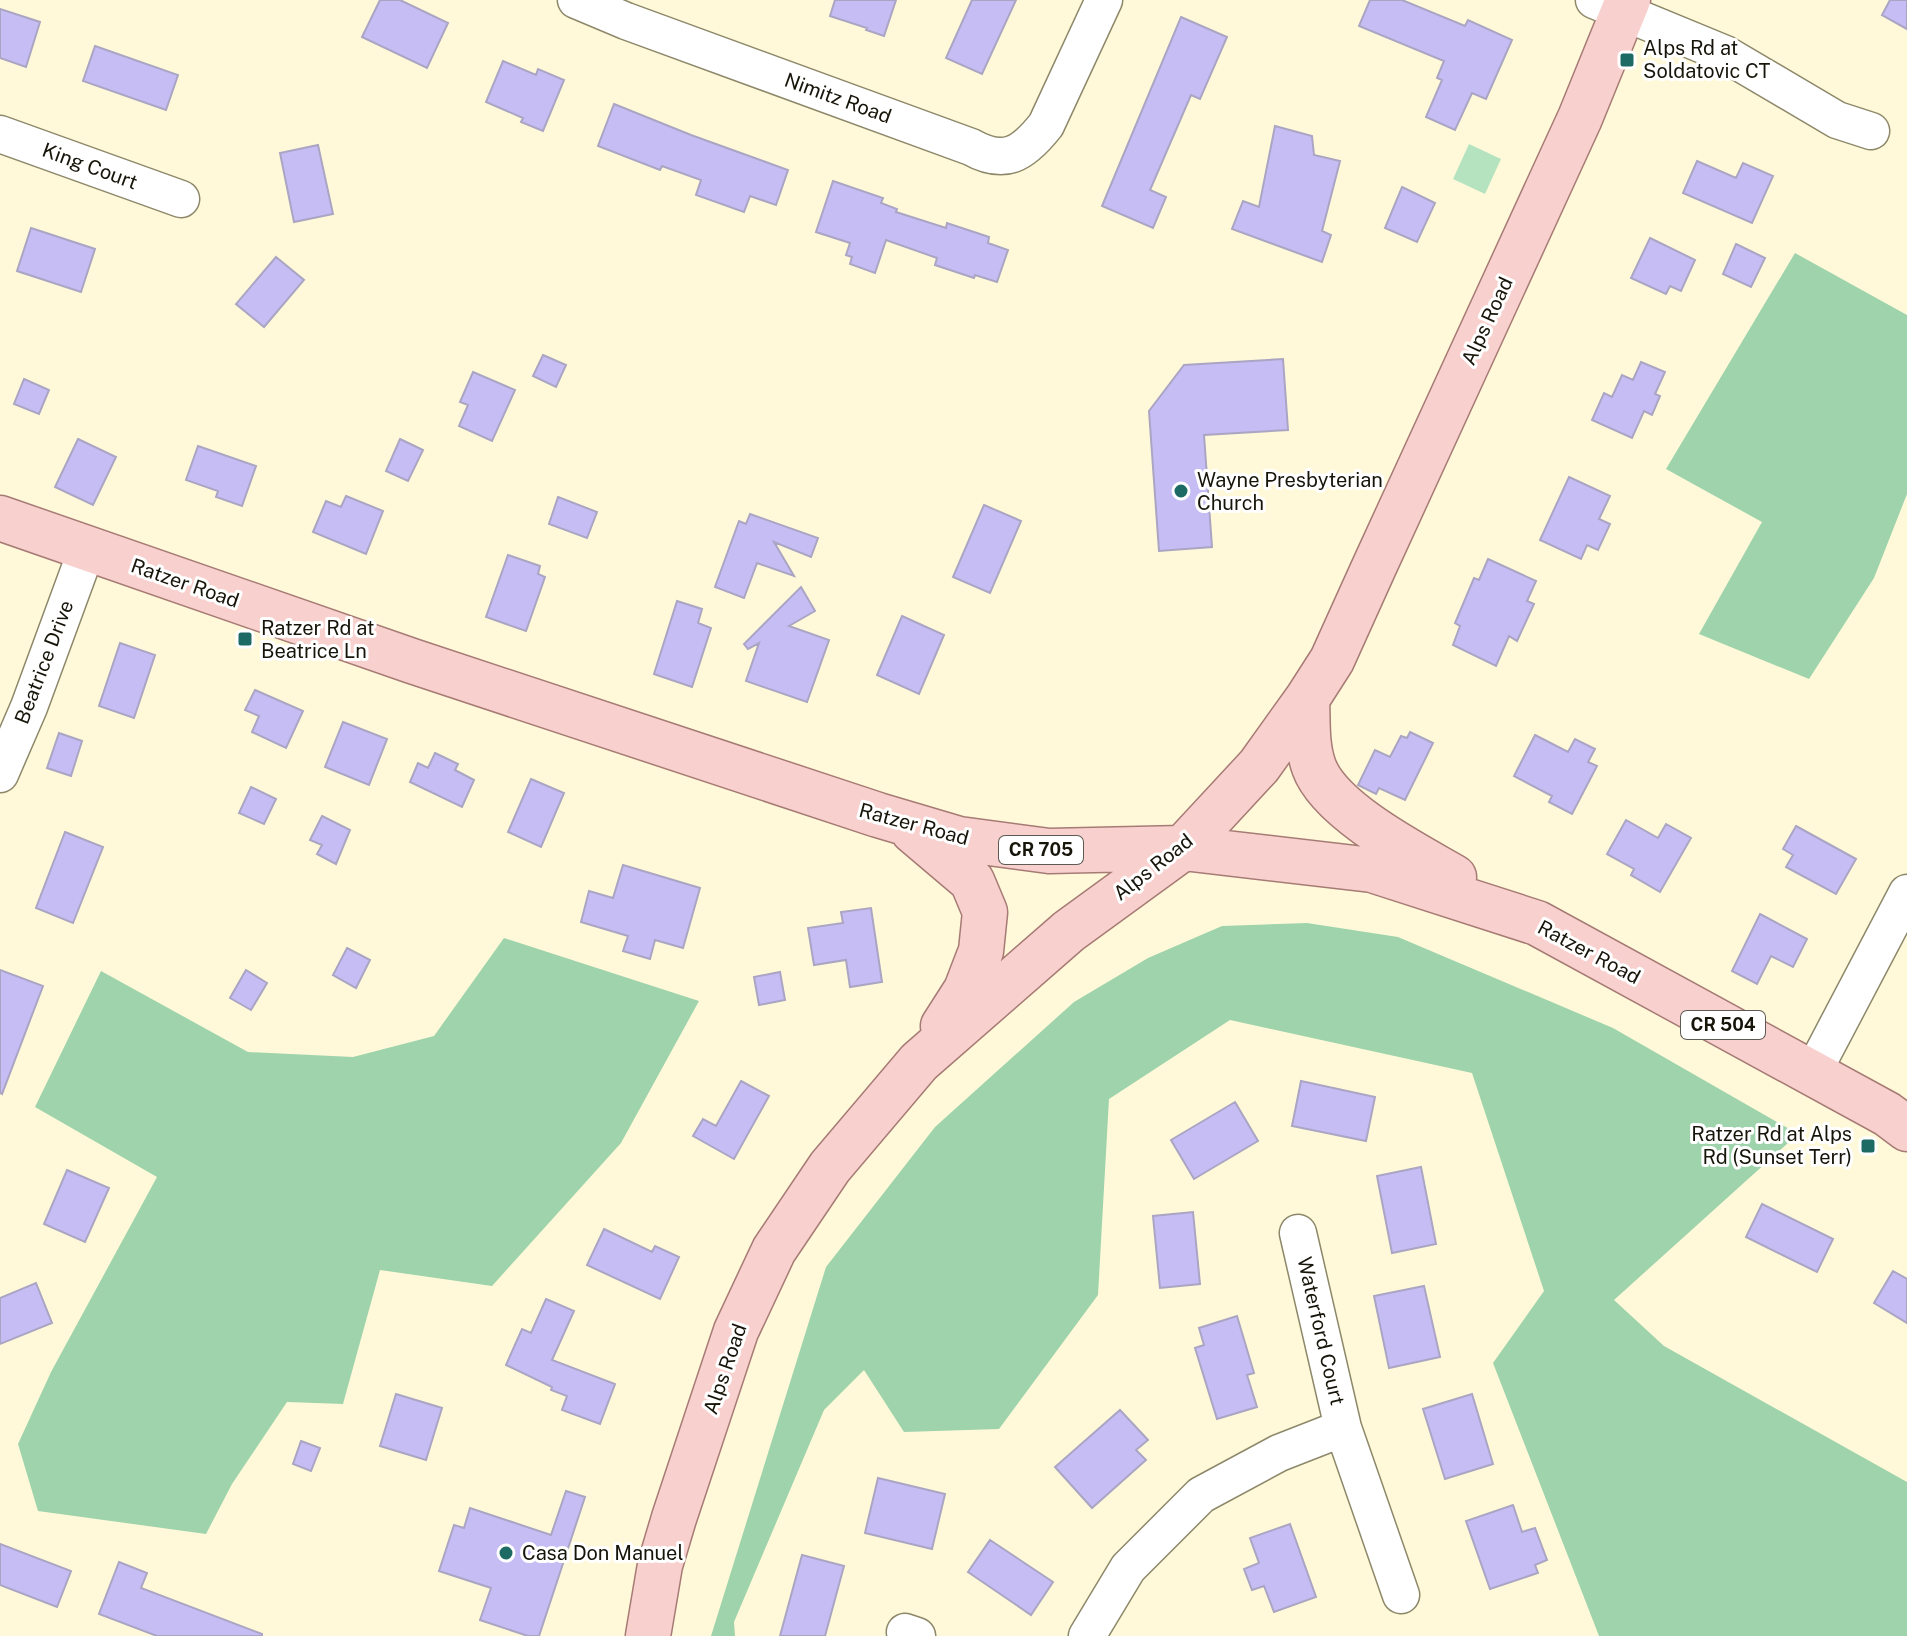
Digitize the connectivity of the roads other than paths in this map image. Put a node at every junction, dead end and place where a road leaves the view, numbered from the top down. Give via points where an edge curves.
1 (576, 0) edge
2 (1104, 0) edge
3 (1615, 4) edge
4 (1871, 131) dead end
5 (0, 134) edge
6 (181, 199) dead end
7 (0, 518) edge
8 (87, 549) junction
9 (1307, 699) junction
10 (0, 774) edge
11 (902, 822) junction
12 (1183, 848) junction
13 (1907, 893) edge
14 (1537, 923) junction
15 (919, 1062) junction
16 (1812, 1074) junction
17 (1907, 1129) edge
18 (1298, 1233) dead end
19 (1343, 1428) junction
20 (1401, 1595) dead end
21 (648, 1636) edge
22 (1087, 1636) edge

1 - 2 street, Nimitz Road via 1002,157 1033,141 1046,125
3 - 4 street via 1725,54 1837,120
3 - 9 main road, Alps Road via 1580,118 1332,660
5 - 6 street, King Court
7 - 8 main road, Ratzer Road / CR 705
8 - 10 street, Beatrice Drive
8 - 11 main road, Ratzer Road / CR 705
9 - 12 main road, Alps Road via 1259,766
9 - 14 main road via 1314,768 1332,796 1397,845
11 - 12 main road, Ratzer Road / CR 705 via 959,839 1049,851
11 - 15 main road via 972,881 985,912 981,951 966,990
12 - 14 main road, Ratzer Road / CR 504 via 1372,870
12 - 15 main road, Alps Road via 1069,931
13 - 16 street
14 - 16 main road, Ratzer Road / CR 504
15 - 21 main road, Alps Road via 830,1167 774,1250 736,1331 674,1518
16 - 17 main road, Ratzer Road / CR 504
18 - 19 street, Waterford Court
19 - 20 street, Waterford Court
19 - 22 street via 1279,1453 1201,1495 1128,1568

